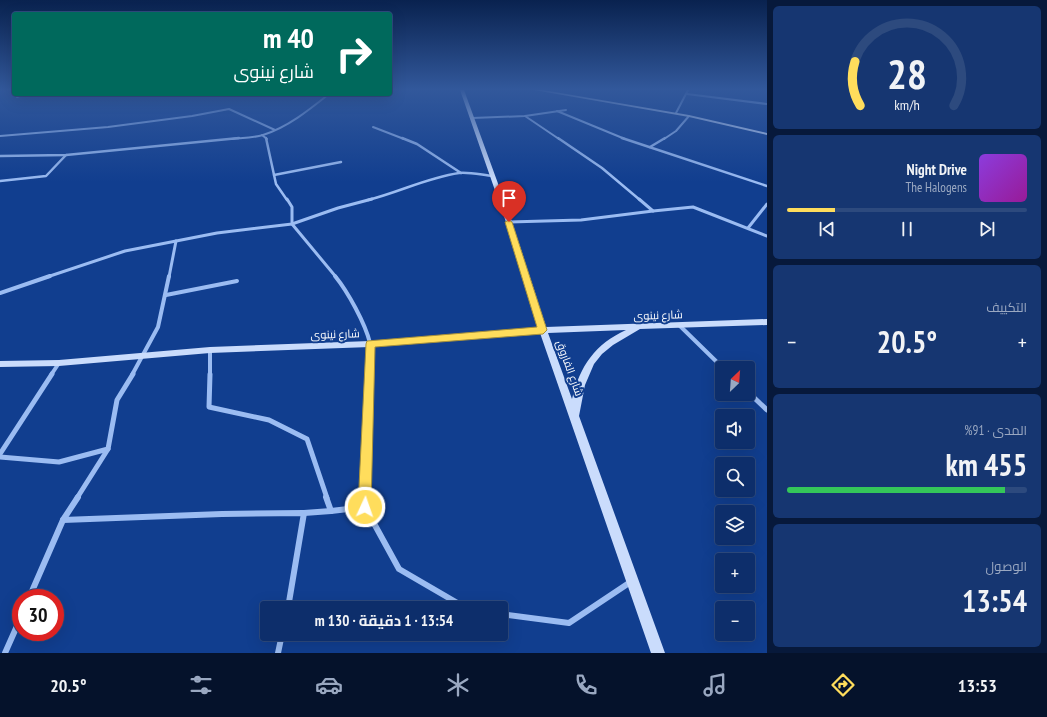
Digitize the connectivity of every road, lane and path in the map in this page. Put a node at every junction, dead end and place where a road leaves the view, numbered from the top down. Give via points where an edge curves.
1 (158, 120) edge
2 (254, 120) edge
3 (291, 120) edge
4 (473, 120) edge
5 (532, 120) edge
6 (578, 120) edge
7 (686, 120) edge
8 (708, 120) edge
9 (373, 127) dead end
10 (275, 130) junction
11 (262, 134) junction
12 (767, 134) edge
13 (0, 136) edge
14 (650, 147) junction
15 (66, 155) junction
16 (0, 156) edge
17 (341, 162) dead end
18 (461, 173) junction
19 (274, 175) junction
20 (493, 176) junction
21 (0, 181) edge
22 (767, 186) edge
23 (767, 204) edge
24 (654, 212) junction
25 (509, 222) junction
26 (292, 224) junction
27 (748, 228) junction
28 (767, 236) edge
29 (176, 241) junction
30 (237, 281) dead end
31 (0, 293) edge
32 (166, 295) junction
33 (767, 322) edge
34 (679, 325) junction
35 (642, 327) junction
36 (543, 330) junction
37 (370, 344) junction
38 (210, 350) junction
39 (144, 355) junction
40 (716, 361) edge
41 (59, 363) junction
42 (0, 364) edge
43 (755, 399) edge
44 (767, 410) edge
45 (575, 416) junction
46 (108, 449) junction
47 (0, 455) edge
48 (365, 507) junction
49 (331, 511) junction
50 (304, 513) junction
51 (63, 520) junction
52 (633, 581) junction
53 (33, 589) edge
54 (289, 601) edge
55 (454, 601) edge
56 (508, 615) edge
57 (12, 639) edge
58 (281, 641) edge
59 (6, 653) edge
60 (278, 653) edge
61 (658, 653) edge

1 - 13 street
2 - 10 street
3 - 10 street
4 - 20 main road, شارع الفاروق
5 - 24 street via 602,168
6 - 14 street
7 - 14 street via 673,135
8 - 12 main road
9 - 18 street via 417,144
10 - 11 street
11 - 15 street via 217,142
11 - 19 street via 267,139
14 - 22 street
15 - 16 street
15 - 21 street via 46,176
17 - 19 street
18 - 20 street
18 - 26 street via 422,181 388,195 338,208
19 - 26 street via 276,184 292,207
20 - 25 main road, شارع الفاروق
23 - 27 street
24 - 25 street via 565,222
24 - 27 street via 693,207
25 - 36 main road, شارع الفاروق
26 - 29 street
26 - 37 street via 342,285
27 - 28 street
29 - 31 street via 124,251
29 - 32 street
30 - 32 street
32 - 39 street via 158,326
33 - 34 main road, شارع نينوى
34 - 35 main road, شارع نينوى
34 - 40 street
35 - 36 main road, شارع نينوى
35 - 45 main road via 611,341 589,364 576,397
36 - 37 main road, شارع نينوى
36 - 45 main road, شارع الفاروق
37 - 38 main road, شارع نينوى
37 - 48 street
38 - 39 main road, شارع نينوى
38 - 49 street via 209,407 269,420 307,439
39 - 41 main road, شارع نينوى
39 - 46 street via 117,400
41 - 42 main road, شارع نينوى
41 - 47 street
43 - 44 street
45 - 52 main road, شارع الفاروق
46 - 47 street via 59,462
46 - 51 street
48 - 49 street
48 - 55 street via 399,568
49 - 50 street
50 - 51 street
50 - 54 street
51 - 53 street
52 - 56 street via 569,622
52 - 61 main road, شارع الفاروق
57 - 59 street
58 - 60 street

